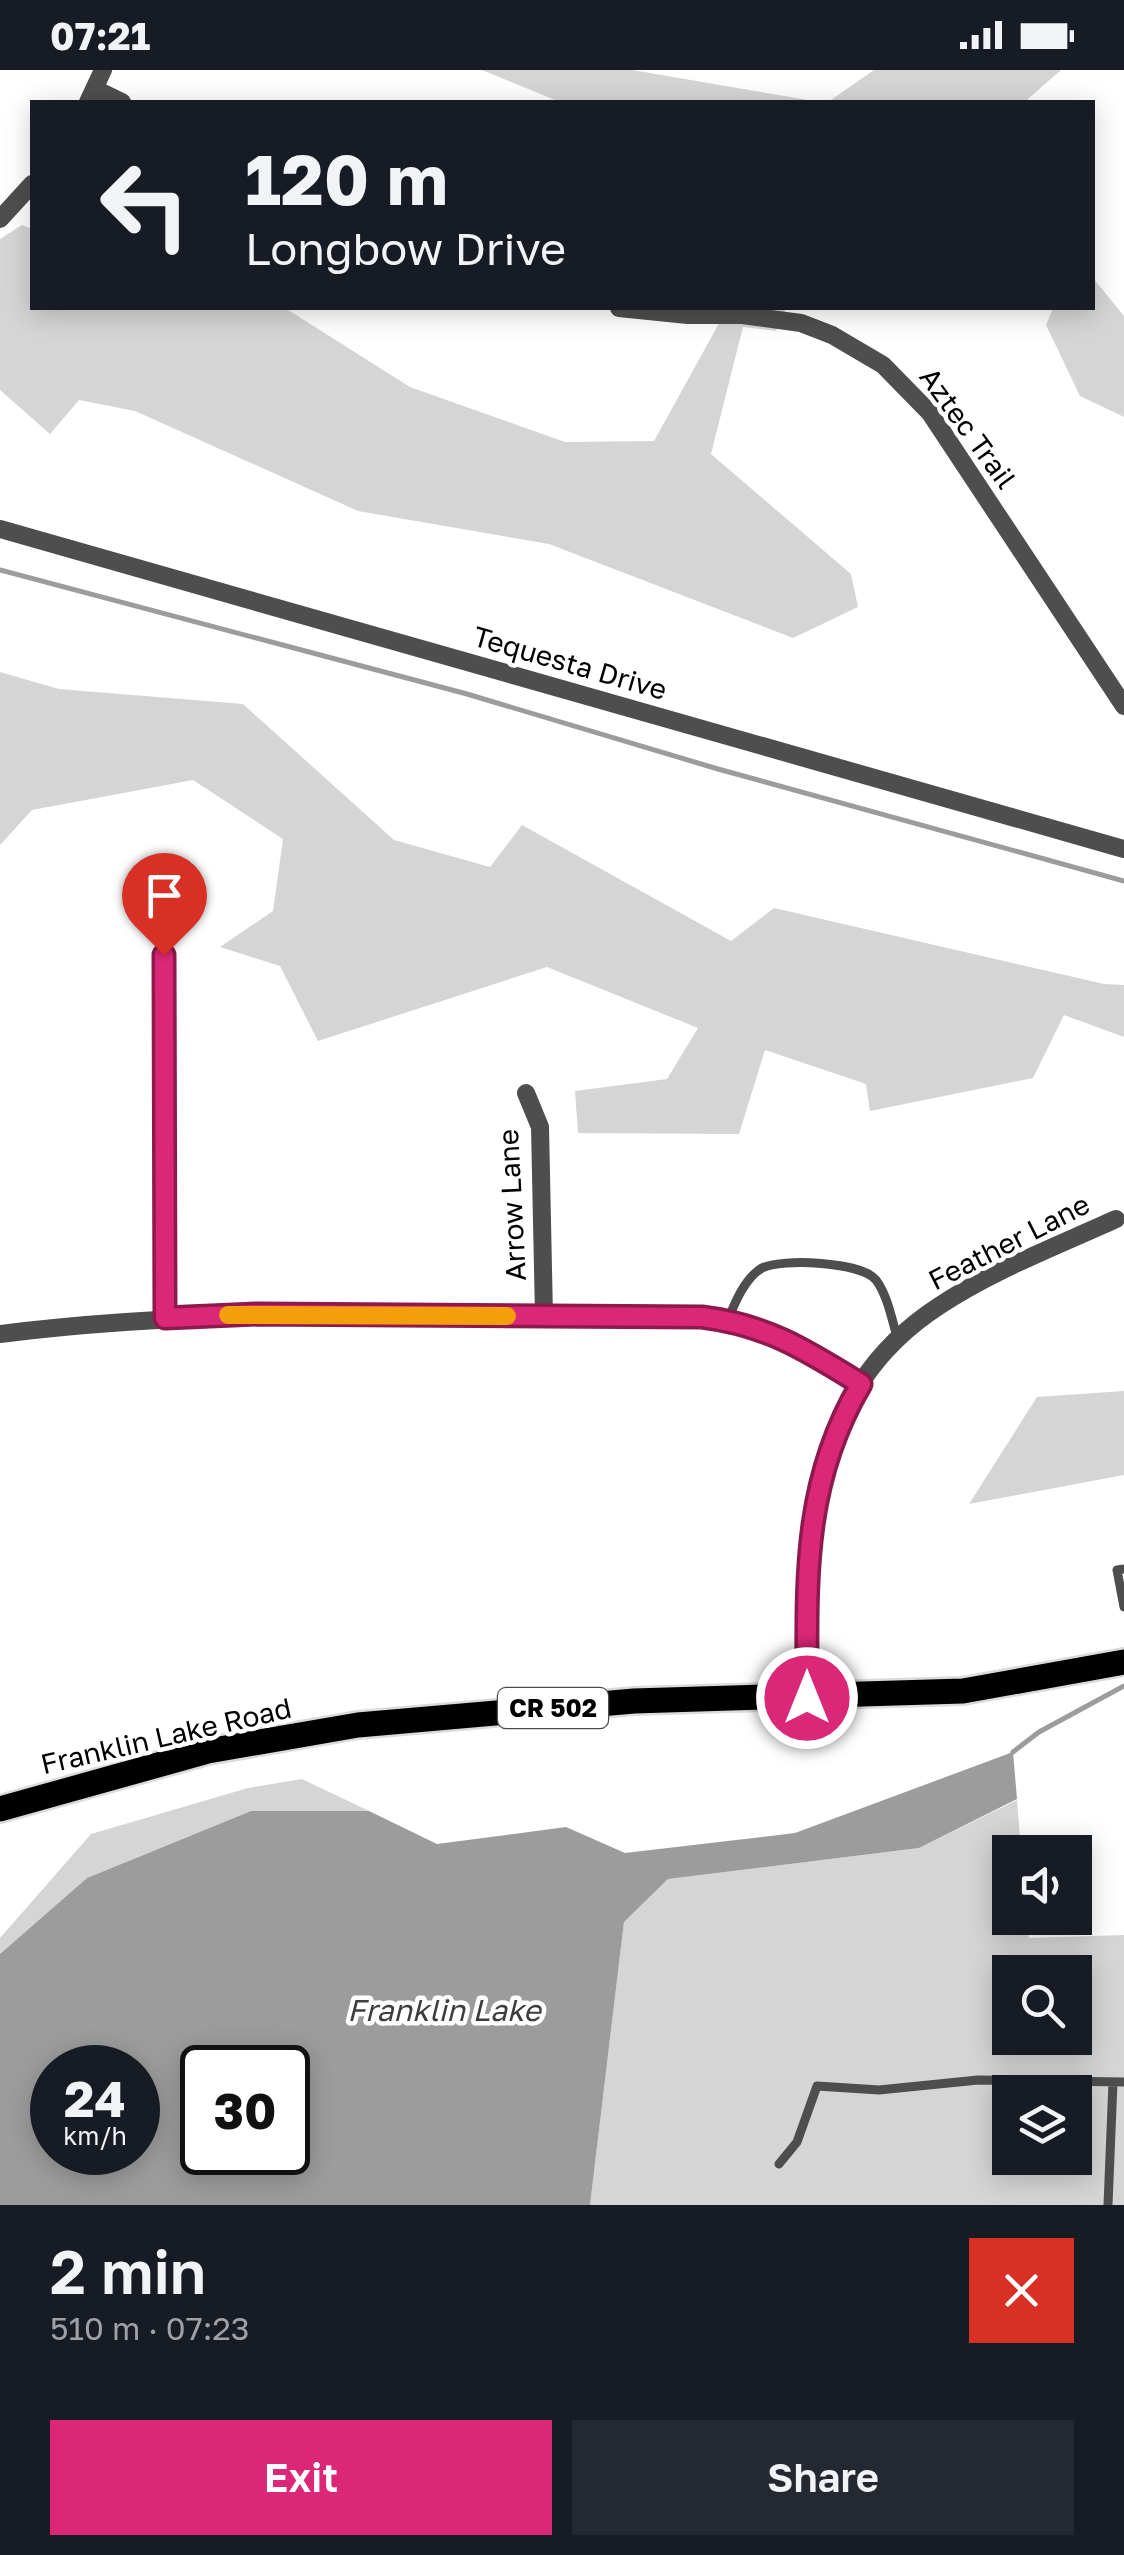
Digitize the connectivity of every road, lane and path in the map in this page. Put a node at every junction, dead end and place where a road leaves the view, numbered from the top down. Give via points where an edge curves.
1 (103, 70) edge
2 (91, 96) edge
3 (30, 186) edge
4 (0, 219) edge
5 (639, 310) edge
6 (0, 530) edge
7 (1124, 706) edge
8 (1124, 848) edge
9 (164, 955) dead end
10 (526, 1093) dead end
11 (1116, 1219) dead end
12 (544, 1316) junction
13 (165, 1318) junction
14 (728, 1320) junction
15 (0, 1334) edge
16 (898, 1340) junction
17 (861, 1384) junction
18 (1124, 1569) edge
19 (1124, 1608) edge
20 (1119, 1663) edge
21 (807, 1698) junction
22 (0, 1809) edge
23 (1119, 2082) edge
24 (779, 2164) dead end
25 (1108, 2205) edge

1 - 2 street
3 - 4 street
5 - 7 street, Aztec Trail via 800,324 883,365 930,413
6 - 8 street, Tequesta Drive
9 - 13 street
10 - 12 street, Arrow Lane via 540,1127
11 - 16 street, Feather Lane via 971,1286
12 - 13 street
12 - 14 street
13 - 15 street
14 - 16 lane via 760,1269 783,1261 820,1265 862,1270 875,1279
14 - 17 street via 794,1342
16 - 17 street, Feather Lane
17 - 21 street, Feather Lane via 838,1428 812,1515
18 - 19 lane via 1117,1570
20 - 21 main road, Franklin Lake Road / CR 502 via 964,1692
21 - 22 main road, Franklin Lake Road / CR 502 via 634,1701 358,1725 208,1751
23 - 24 lane via 816,2086 798,2142
23 - 25 lane

